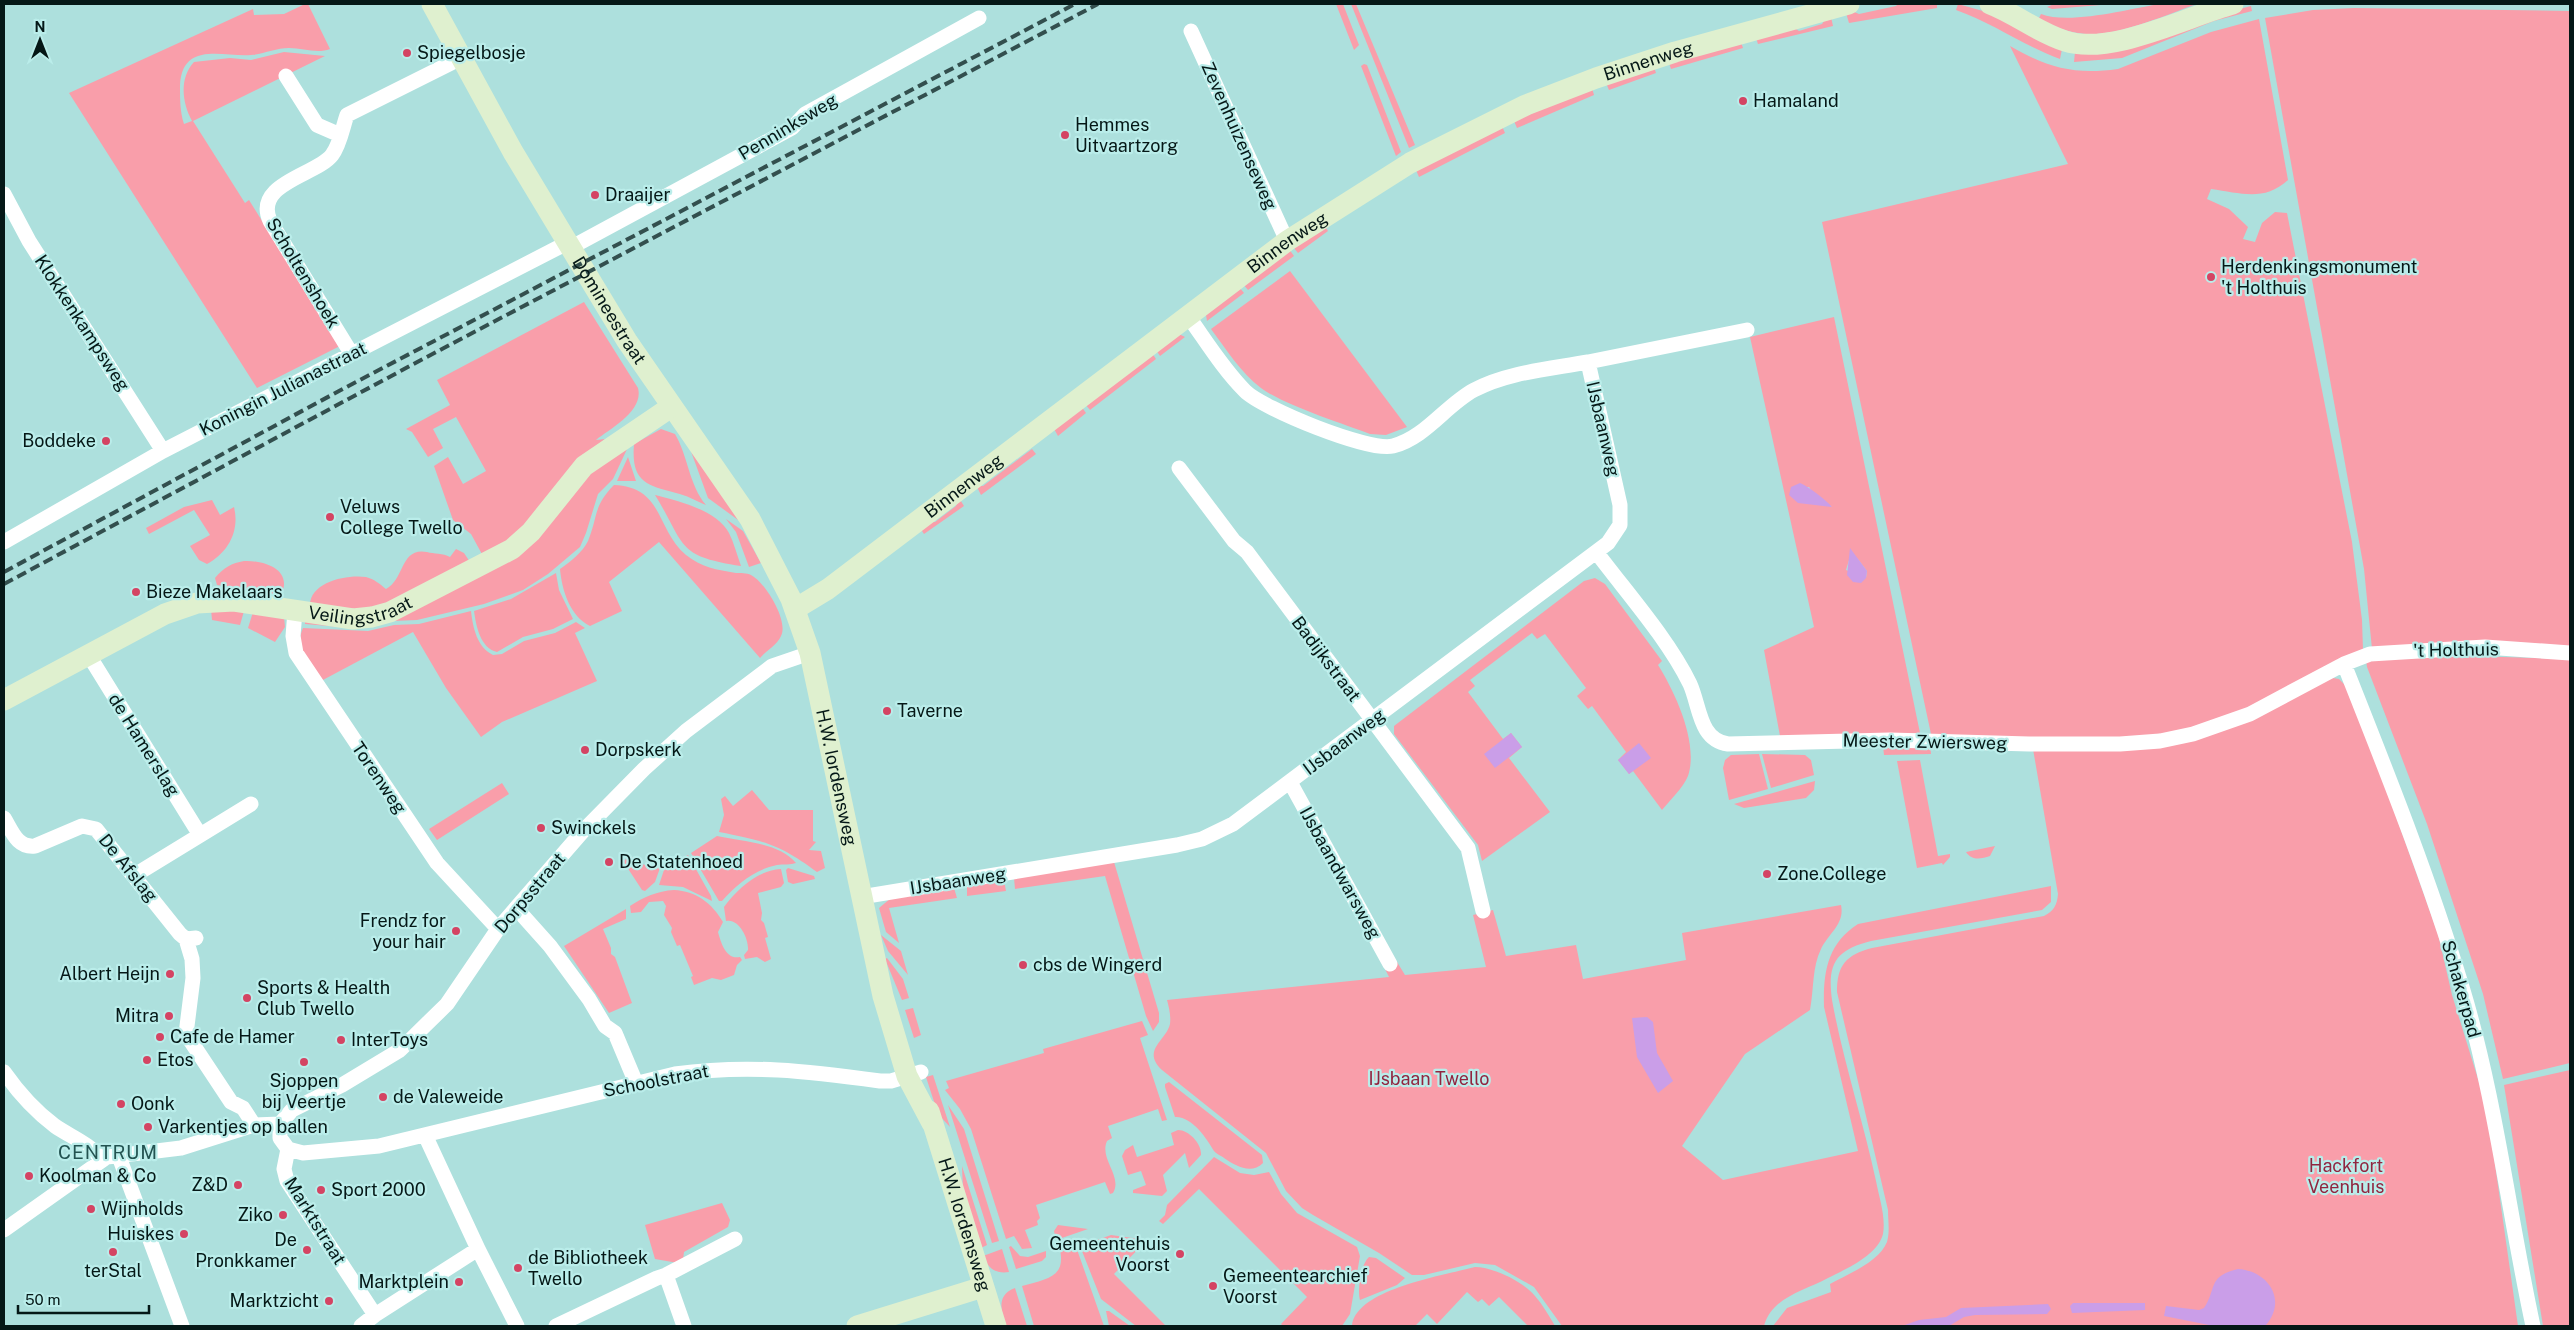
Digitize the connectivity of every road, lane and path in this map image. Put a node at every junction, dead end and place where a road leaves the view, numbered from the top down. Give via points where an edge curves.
1 (432, 4) edge
2 (1849, 4) edge
3 (1990, 4) edge
4 (2233, 4) edge
5 (979, 18) dead end
6 (1191, 31) dead end
7 (460, 58) junction
8 (286, 76) dead end
9 (340, 135) junction
10 (4, 194) edge
11 (1287, 241) junction
12 (568, 245) junction
13 (1188, 316) junction
14 (1747, 330) dead end
15 (351, 353) junction
16 (1588, 362) junction
17 (671, 407) junction
18 (163, 451) junction
19 (1180, 468) dead end
20 (4, 542) edge
21 (1597, 553) junction
22 (795, 609) junction
23 (295, 611) junction
24 (810, 653) junction
25 (2570, 653) edge
26 (88, 654) junction
27 (2344, 664) junction
28 (4, 700) edge
29 (1371, 720) junction
30 (1290, 782) junction
31 (250, 804) dead end
32 (4, 818) edge
33 (200, 835) junction
34 (135, 875) junction
35 (861, 897) junction
36 (516, 908) junction
37 (1483, 911) dead end
38 (498, 929) junction
39 (1390, 964) dead end
40 (4, 1072) edge
41 (914, 1074) junction
42 (636, 1083) junction
43 (280, 1124) junction
44 (254, 1126) junction
45 (425, 1135) junction
46 (288, 1149) junction
47 (118, 1154) junction
48 (102, 1160) junction
49 (4, 1230) edge
50 (735, 1239) dead end
51 (478, 1250) junction
52 (666, 1275) junction
53 (983, 1287) junction
54 (374, 1315) junction
55 (182, 1326) edge
56 (361, 1326) edge
57 (517, 1326) edge
58 (556, 1326) edge
59 (684, 1326) edge
60 (857, 1326) edge
61 (996, 1326) edge
62 (2533, 1326) edge

1 - 7 street, Domineestraat
2 - 11 street, Binnenweg via 1675,52 1526,106 1410,163
3 - 4 street via 2044,34 2073,43 2093,44 2113,42
5 - 12 street, Penninksweg via 805,114 792,128
6 - 11 street, Zevenhuizenseweg
7 - 9 street, Scholtenshoek via 347,115
7 - 12 street, Domineestraat
8 - 9 street via 317,125
9 - 15 street, Scholtenshoek via 332,155 277,189 267,208 270,221
10 - 18 street, Klokkenkampsweg via 29,241
11 - 13 street, Binnenweg
12 - 15 street, Koningin Julianastraat
12 - 17 street, Domineestraat
13 - 16 street, IJsbaanweg via 1228,371 1254,399 1371,446 1392,446 1406,441 1472,391 1488,384 1507,377
13 - 22 street, Binnenweg via 836,584
14 - 16 street, IJsbaanweg
15 - 18 street, Koningin Julianastraat
16 - 21 street, IJsbaanweg via 1620,505 1620,525
17 - 22 street, Domineestraat via 750,518
17 - 23 street, Veilingstraat via 584,466 531,532 512,549 390,612 349,619
18 - 20 street, Koningin Julianastraat
19 - 29 street, Badijkstraat via 1234,541 1247,552
21 - 27 street, Meester Zwiersweg via 1679,664 1691,686 1707,733 1720,743 1890,740 2120,744 2160,741 2193,734 2250,714
21 - 29 street, IJsbaanweg
22 - 24 street, H.W. Iordensweg
23 - 26 street, Veilingstraat via 234,601 197,603 166,614
23 - 38 street, Torenweg via 293,636 296,653 437,863
24 - 35 street, H.W. Iordensweg
24 - 36 street, Dorpsstraat via 772,666 667,747 583,831
25 - 27 street, 't Holthuis via 2485,647 2428,649 2370,654
26 - 28 street, Veilingstraat
26 - 33 street, de Hamerslag
27 - 62 street, Schakerpad via 2418,857 2462,988 2487,1084
29 - 30 street, IJsbaanweg
29 - 37 street, Badijkstraat via 1468,848
30 - 35 street, IJsbaanweg via 1233,824 1190,842
30 - 39 street, IJsbaandwarsweg
31 - 33 street
32 - 34 street, De Afslag via 16,839 28,846 82,826 93,827 100,831
33 - 34 street
34 - 44 street, De Afslag via 180,934 191,938 193,978 186,1034 231,1102 243,1108
35 - 41 street, H.W. Iordensweg via 873,945 895,993
36 - 38 street, Dorpsstraat
36 - 42 street via 555,954 614,1034
38 - 43 street, Dorpsstraat via 447,1004 400,1050 292,1110
40 - 48 street via 45,1118 92,1147
41 - 42 street, Schoolstraat via 880,1081 800,1070 740,1068 675,1074
41 - 53 street, H.W. Iordensweg
42 - 45 street, Schoolstraat
43 - 44 street
43 - 46 street via 280,1138
44 - 47 street via 195,1146
45 - 46 street, Schoolstraat via 344,1150 303,1152
45 - 51 street
46 - 54 street, Marktstraat via 284,1169 287,1181
47 - 48 street
47 - 55 street
48 - 49 street
50 - 52 street
51 - 54 street
51 - 57 street
52 - 58 street
52 - 59 street
53 - 60 street
53 - 61 street, H.W. Iordensweg
54 - 56 street

